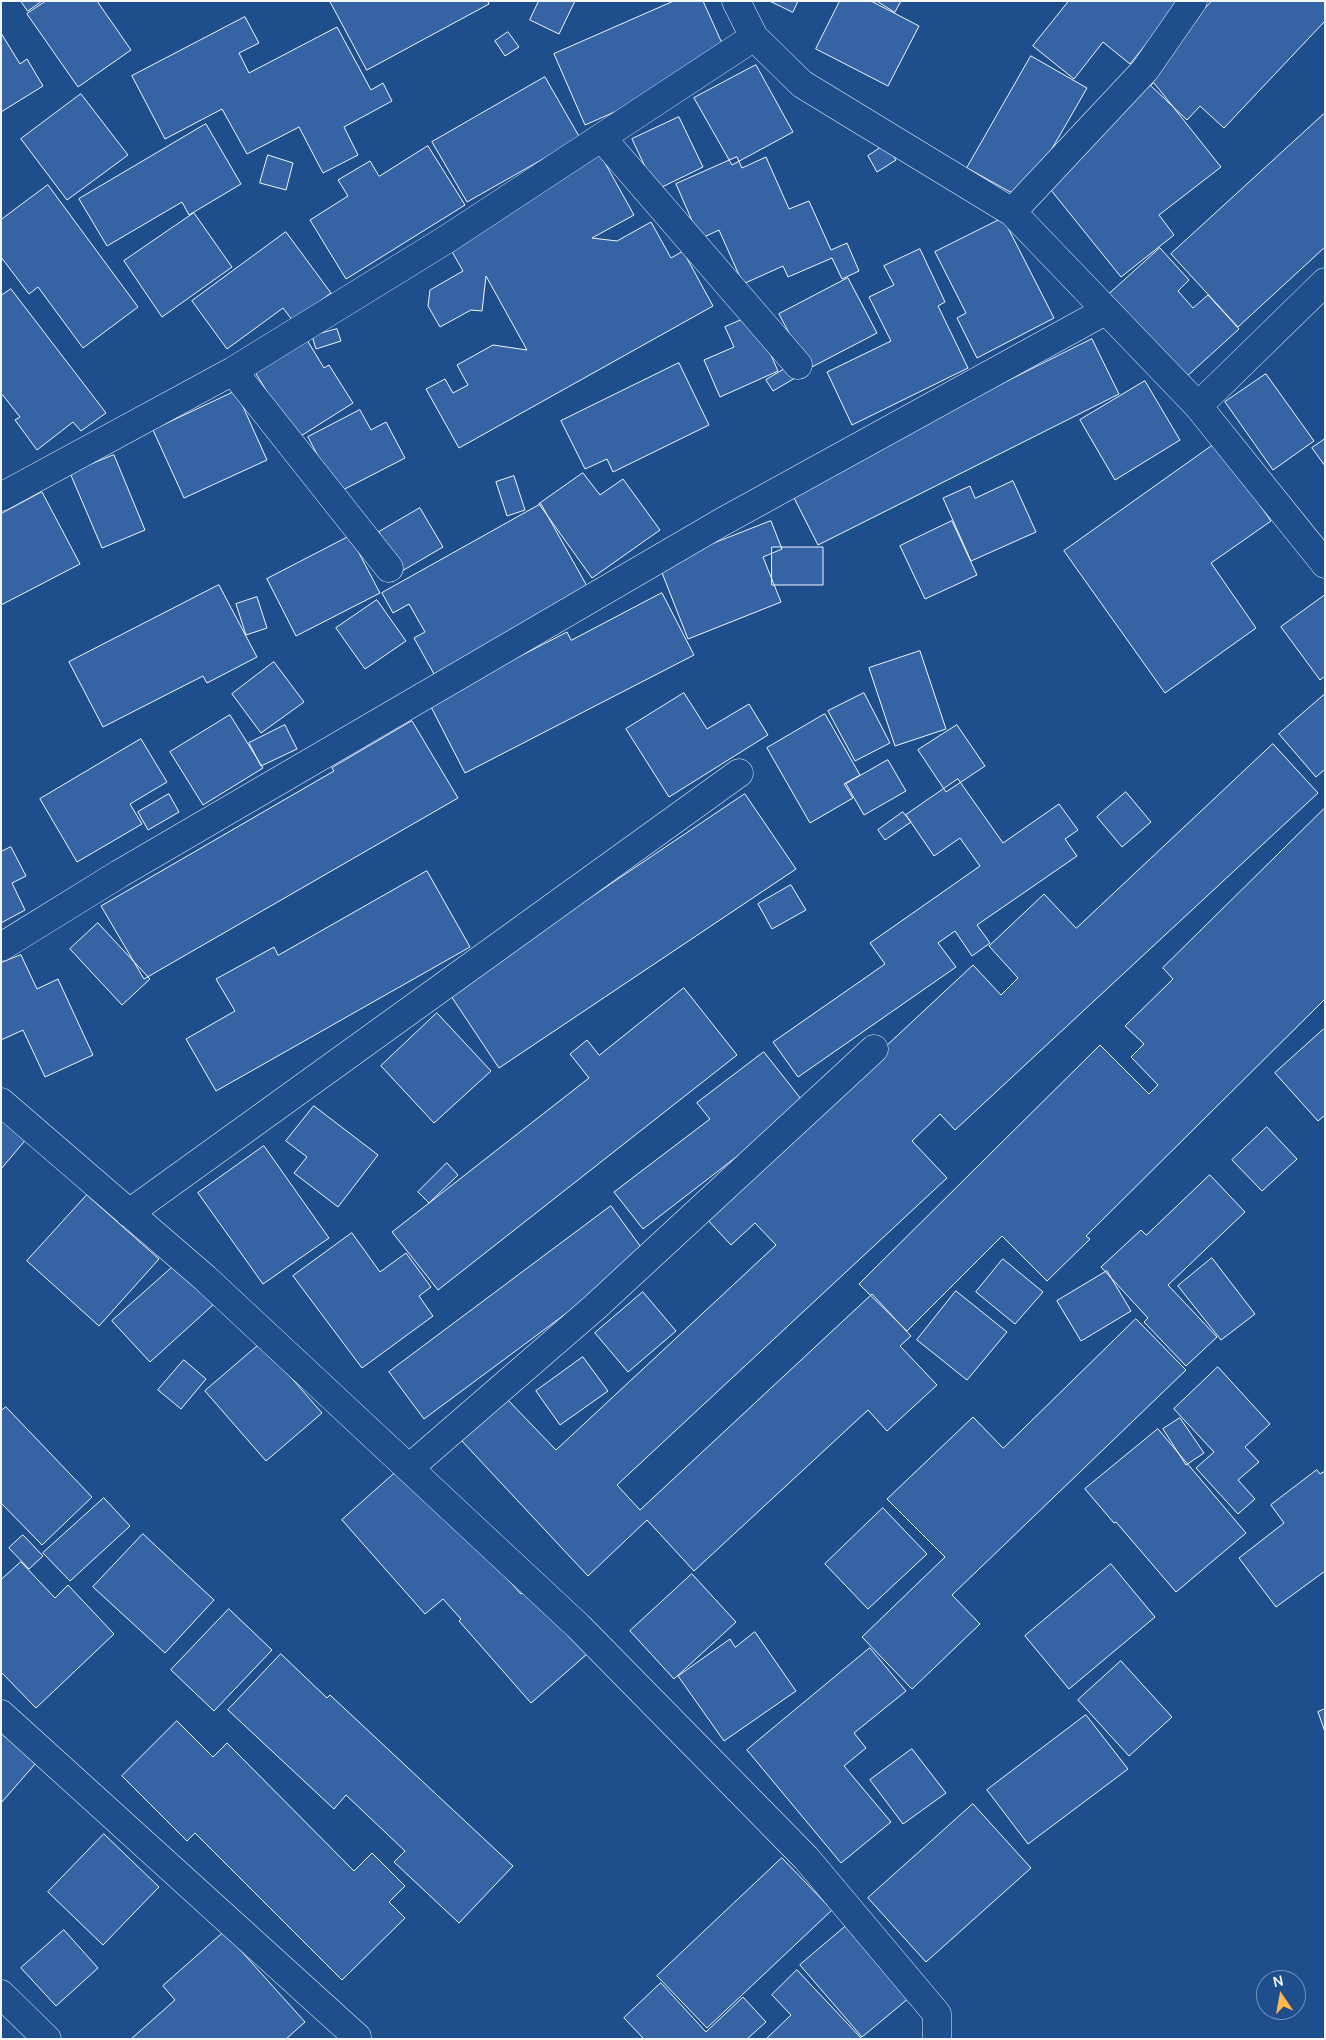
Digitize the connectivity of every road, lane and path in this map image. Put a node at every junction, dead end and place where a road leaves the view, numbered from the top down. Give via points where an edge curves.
1 (736, 1) edge
2 (1193, 1) edge
3 (754, 38) junction
4 (602, 138) junction
5 (1012, 212) junction
6 (1325, 282) edge
7 (1105, 311) junction
8 (798, 365) dead end
9 (233, 371) junction
10 (1198, 406) junction
11 (1, 497) edge
12 (1324, 562) edge
13 (389, 568) dead end
14 (739, 773) dead end
15 (1, 947) edge
16 (874, 1049) dead end
17 (1, 1102) edge
18 (130, 1213) junction
19 (409, 1468) junction
20 (1, 1714) edge
21 (1, 1994) edge
22 (357, 2037) dead end
23 (47, 2039) edge
24 (937, 2039) edge

1 - 3 street
2 - 5 street via 1145,70
3 - 4 street
3 - 5 street via 802,84
4 - 8 street
4 - 9 street via 447,239
5 - 7 street
6 - 10 street
7 - 10 street
7 - 15 street via 713,526 119,874
9 - 11 street
9 - 13 street
10 - 12 street
14 - 18 street
16 - 19 street via 595,1307
17 - 18 street
18 - 19 street via 205,1278
19 - 24 street via 578,1626 806,1858 937,2014
20 - 22 street
21 - 23 street

